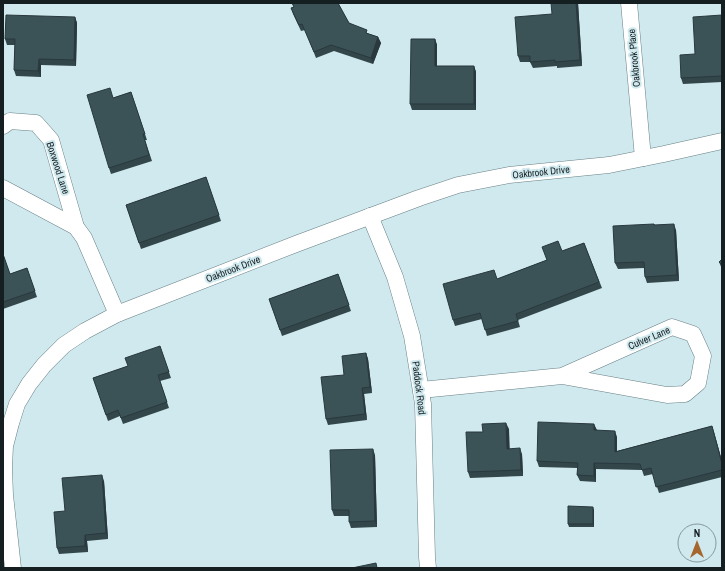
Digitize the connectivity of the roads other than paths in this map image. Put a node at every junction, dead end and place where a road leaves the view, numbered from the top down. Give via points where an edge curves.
1 (629, 3) edge
2 (3, 126) edge
3 (722, 141) edge
4 (643, 158) junction
5 (3, 188) edge
6 (370, 216) junction
7 (76, 227) junction
8 (117, 314) junction
9 (562, 376) junction
10 (421, 390) junction
11 (13, 568) edge
12 (428, 568) edge

1 - 4 street, Oakbrook Place
2 - 7 street, Boxwood Lane via 10,121 36,123 50,140
3 - 4 street, Oakbrook Drive
4 - 6 street, Oakbrook Drive via 609,165 509,174 458,185
5 - 7 street, Boxwood Lane
6 - 8 street, Oakbrook Drive
6 - 10 street, Paddock Road via 395,277 412,336
7 - 8 street, Boxwood Lane via 84,238
8 - 11 street, Oakbrook Drive via 64,345 40,370 17,404 5,446 4,468
9 - 9 street, Culver Lane via 667,395 685,394 698,383 703,356 692,334 672,327
9 - 10 street, Culver Lane
10 - 12 street, Paddock Road

